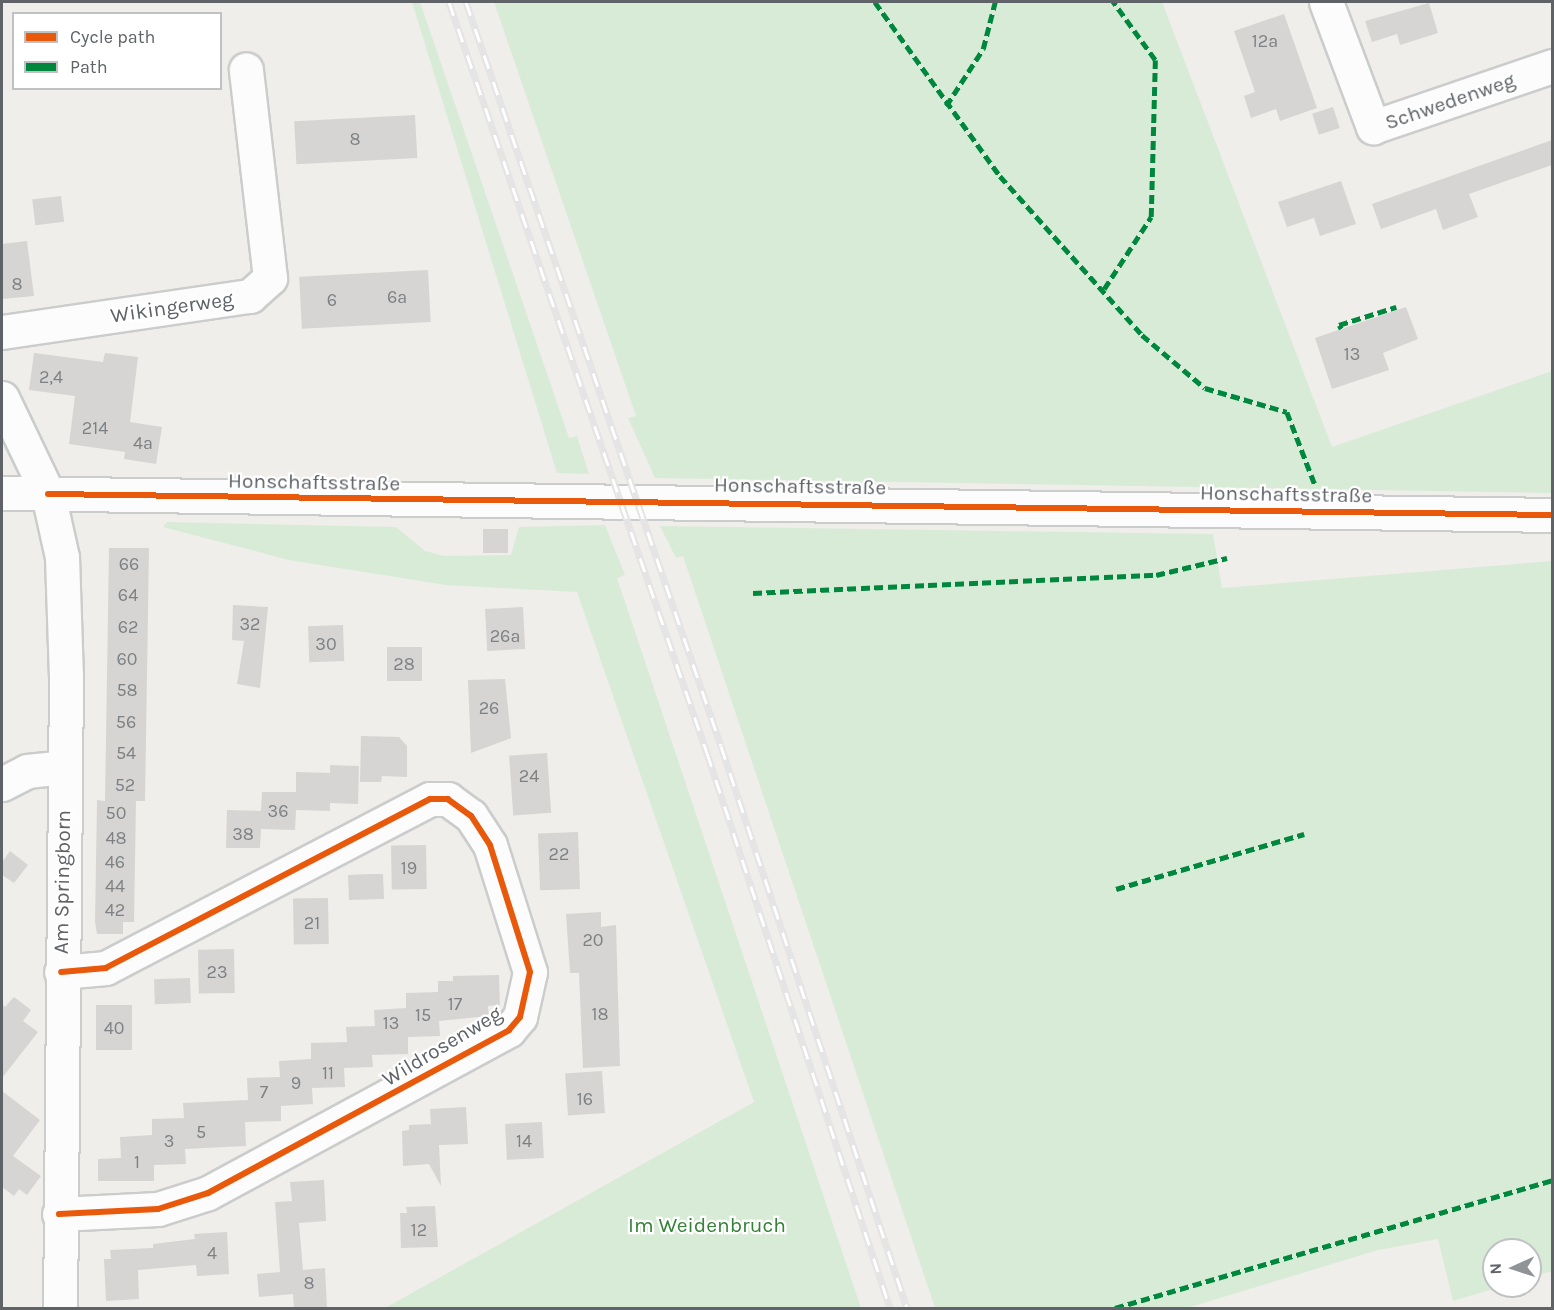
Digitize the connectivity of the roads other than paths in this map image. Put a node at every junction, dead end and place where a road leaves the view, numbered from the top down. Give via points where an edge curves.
1 (1326, 2) edge
2 (1552, 66) edge
3 (246, 69) dead end
4 (2, 332) edge
5 (2, 398) edge
6 (2, 492) edge
7 (48, 494) junction
8 (1552, 515) edge
9 (64, 767) junction
10 (2, 784) edge
11 (62, 972) junction
12 (59, 1214) junction
13 (60, 1308) edge

1 - 2 street, Schwedenweg via 1373,127
3 - 4 street, Wikingerweg via 270,278 250,296
5 - 7 street, Am Springborn
6 - 7 street, Honschaftsstraße
7 - 8 street, Honschaftsstraße
7 - 9 street, Am Springborn via 62,557
9 - 10 street via 27,771
9 - 11 street, Am Springborn
11 - 12 street, Am Springborn
11 - 12 street, Wildrosenweg via 106,969 430,799 448,799 471,816 490,845 530,972 520,1017 509,1030 208,1193 158,1209
12 - 13 street, Am Springborn

